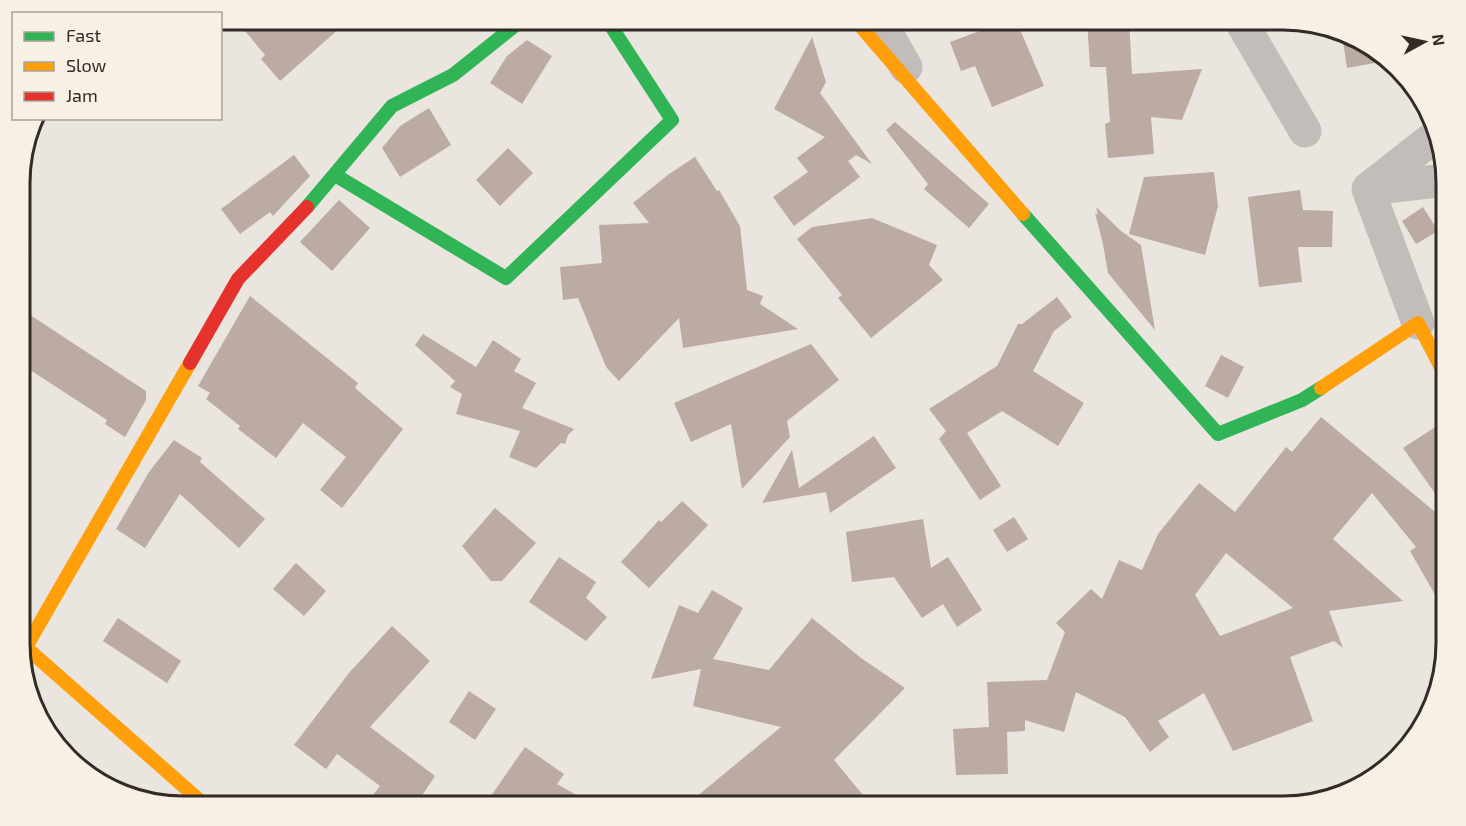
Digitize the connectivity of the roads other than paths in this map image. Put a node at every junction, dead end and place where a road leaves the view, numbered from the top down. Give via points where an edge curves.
1 (509, 30) edge
2 (614, 30) edge
3 (864, 30) edge
4 (885, 30) edge
5 (1246, 30) edge
6 (927, 103) junction
7 (1305, 131) dead end
8 (1430, 140) edge
9 (335, 175) junction
10 (1436, 181) edge
11 (1368, 189) junction
12 (1419, 323) junction
13 (1436, 357) edge
14 (30, 633) edge
15 (30, 652) edge
16 (194, 796) edge

1 - 9 street via 453,75 392,106
2 - 9 street via 672,120 506,278
3 - 6 street
4 - 6 street
5 - 7 street
6 - 12 street via 1218,434 1302,400
8 - 11 street
9 - 14 street via 238,279
10 - 11 street
11 - 12 street
12 - 13 street
15 - 16 street

